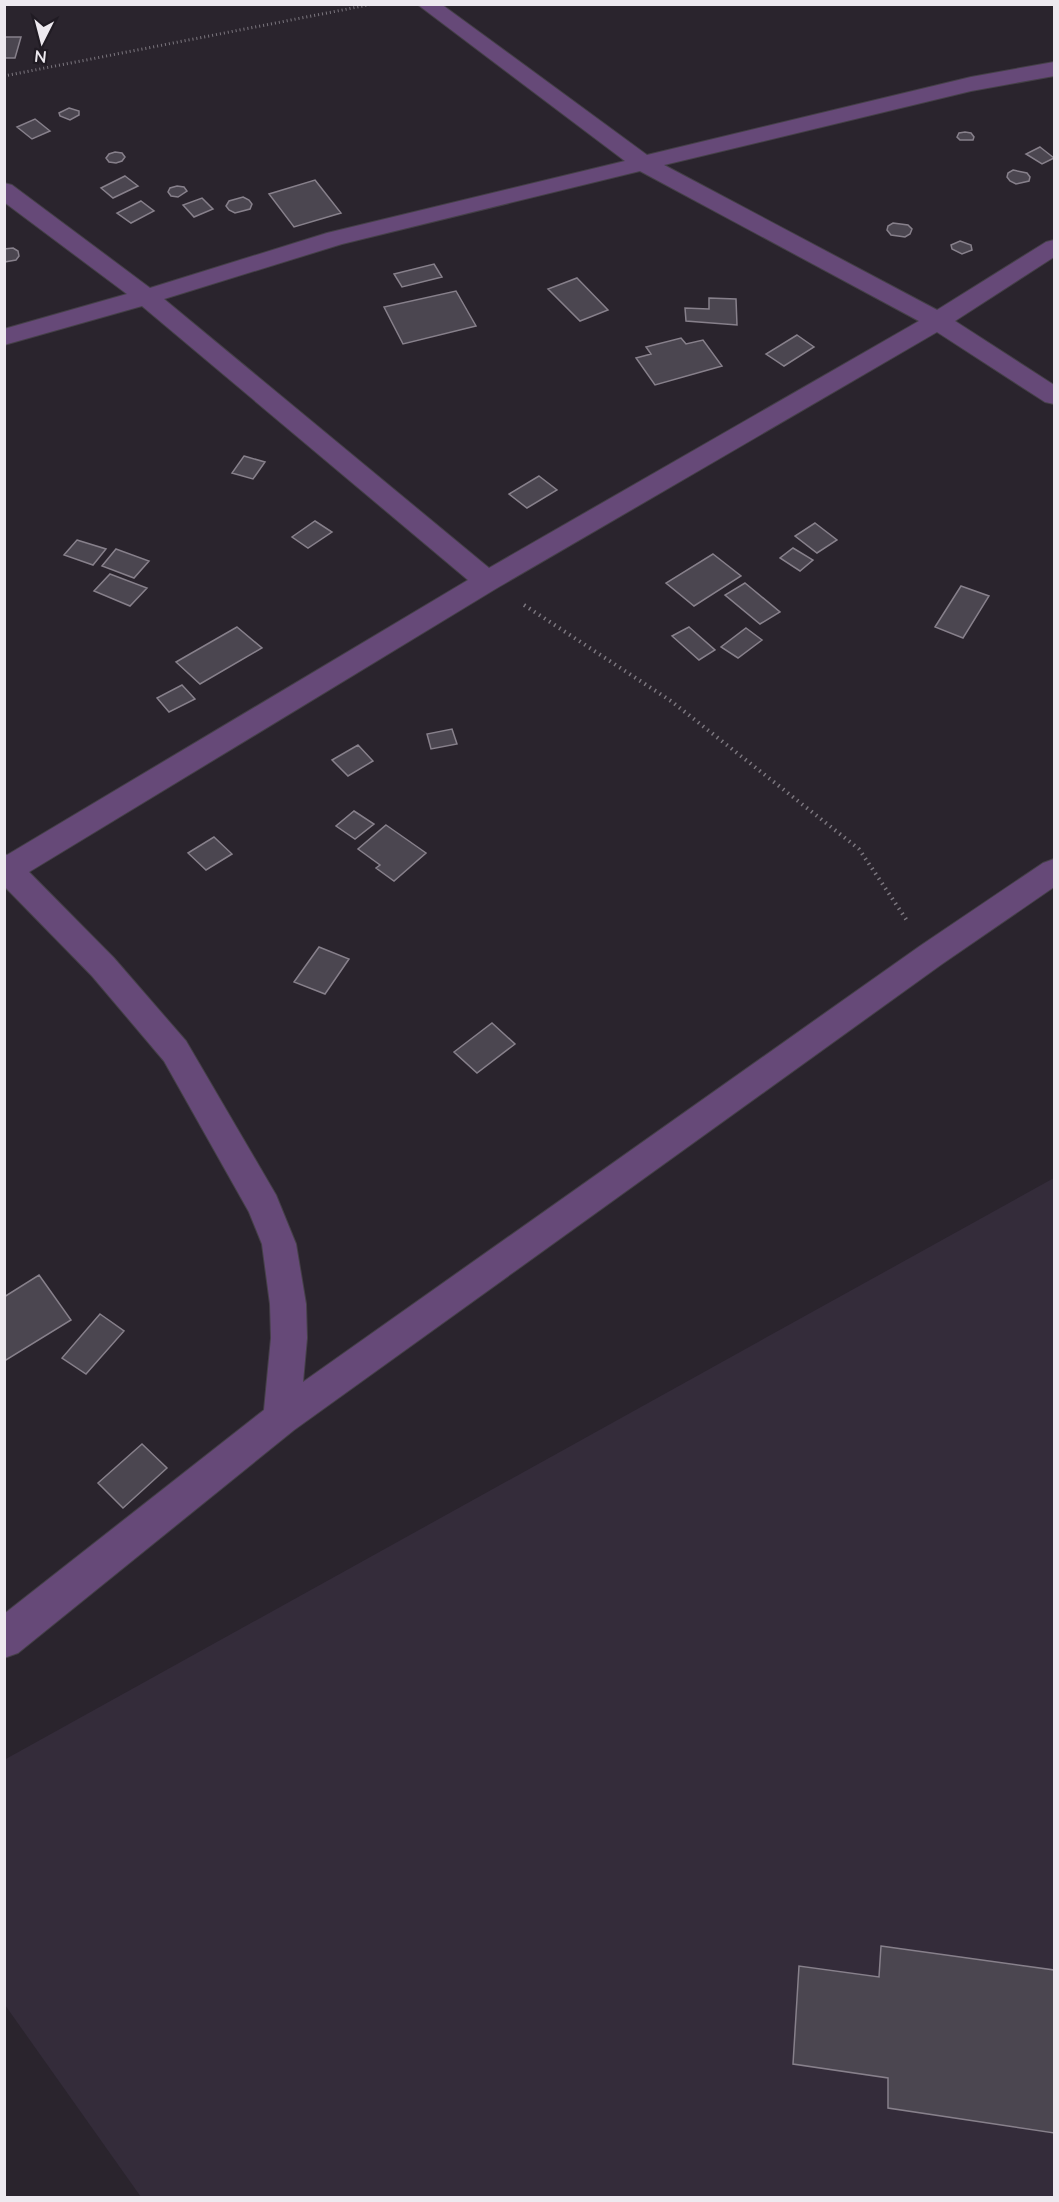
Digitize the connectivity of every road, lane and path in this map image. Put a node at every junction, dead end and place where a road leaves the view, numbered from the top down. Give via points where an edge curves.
1 (373, 4) edge
2 (427, 4) edge
3 (1054, 69) edge
4 (4, 76) edge
5 (644, 164) junction
6 (4, 190) edge
7 (1054, 247) edge
8 (146, 297) junction
9 (938, 321) junction
10 (4, 337) edge
11 (1054, 396) edge
12 (487, 581) junction
13 (6, 870) edge
14 (1054, 871) edge
15 (931, 955) junction
16 (281, 1418) junction
17 (4, 1639) edge

1 - 4 path
2 - 5 street
3 - 5 street via 971,84
5 - 8 street via 335,238
5 - 9 street
6 - 8 street
7 - 9 street
8 - 10 street
8 - 12 street
9 - 11 street
9 - 12 street
12 - 13 street
12 - 15 path via 671,701 859,849
13 - 16 street via 103,967 176,1052 264,1206 279,1244 288,1304 289,1338
14 - 15 street
15 - 16 street
16 - 17 street

